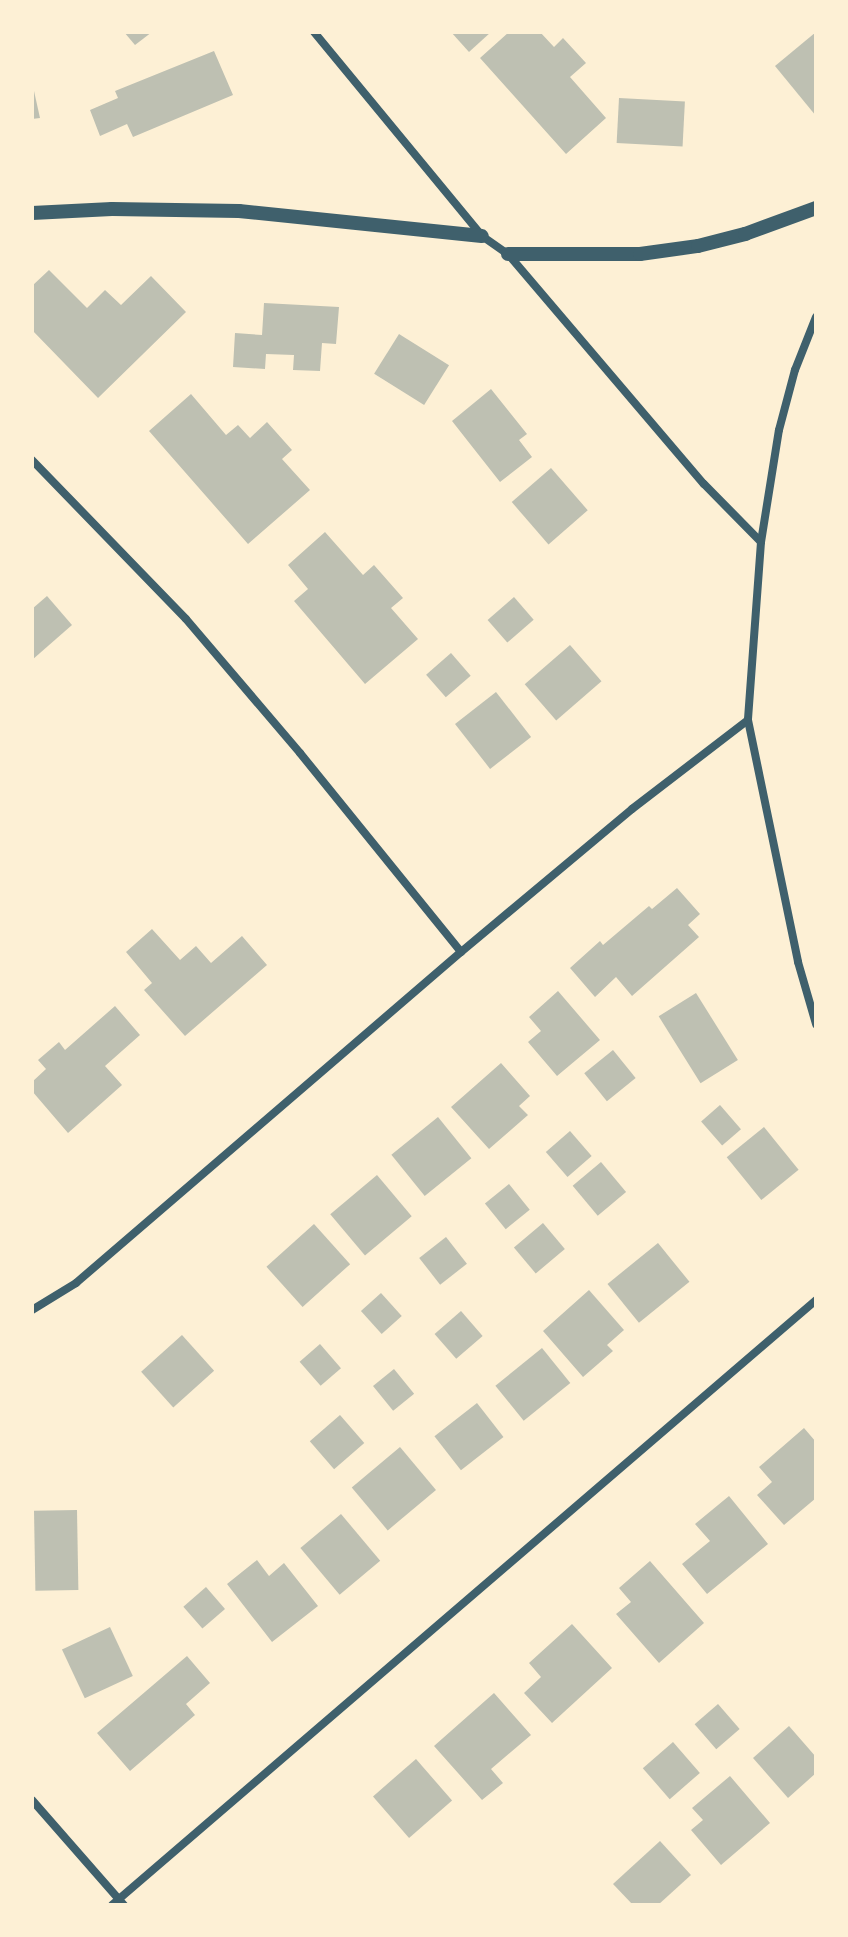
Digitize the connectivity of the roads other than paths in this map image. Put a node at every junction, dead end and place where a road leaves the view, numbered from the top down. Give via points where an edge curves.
1 (314, 32) edge
2 (816, 208) edge
3 (32, 213) edge
4 (482, 236) junction
5 (508, 254) junction
6 (816, 317) edge
7 (32, 460) edge
8 (761, 542) junction
9 (748, 720) junction
10 (461, 952) junction
11 (816, 1024) edge
12 (816, 1300) edge
13 (32, 1310) edge
14 (32, 1800) edge
15 (118, 1903) edge

1 - 4 street
2 - 5 street via 698,246 640,254
3 - 4 street via 239,211
4 - 5 street
5 - 8 street via 704,484
6 - 8 street via 779,430
7 - 10 street via 186,619
8 - 9 street
9 - 10 street
9 - 11 street via 798,962
10 - 13 street via 76,1283
12 - 15 street
14 - 15 street

